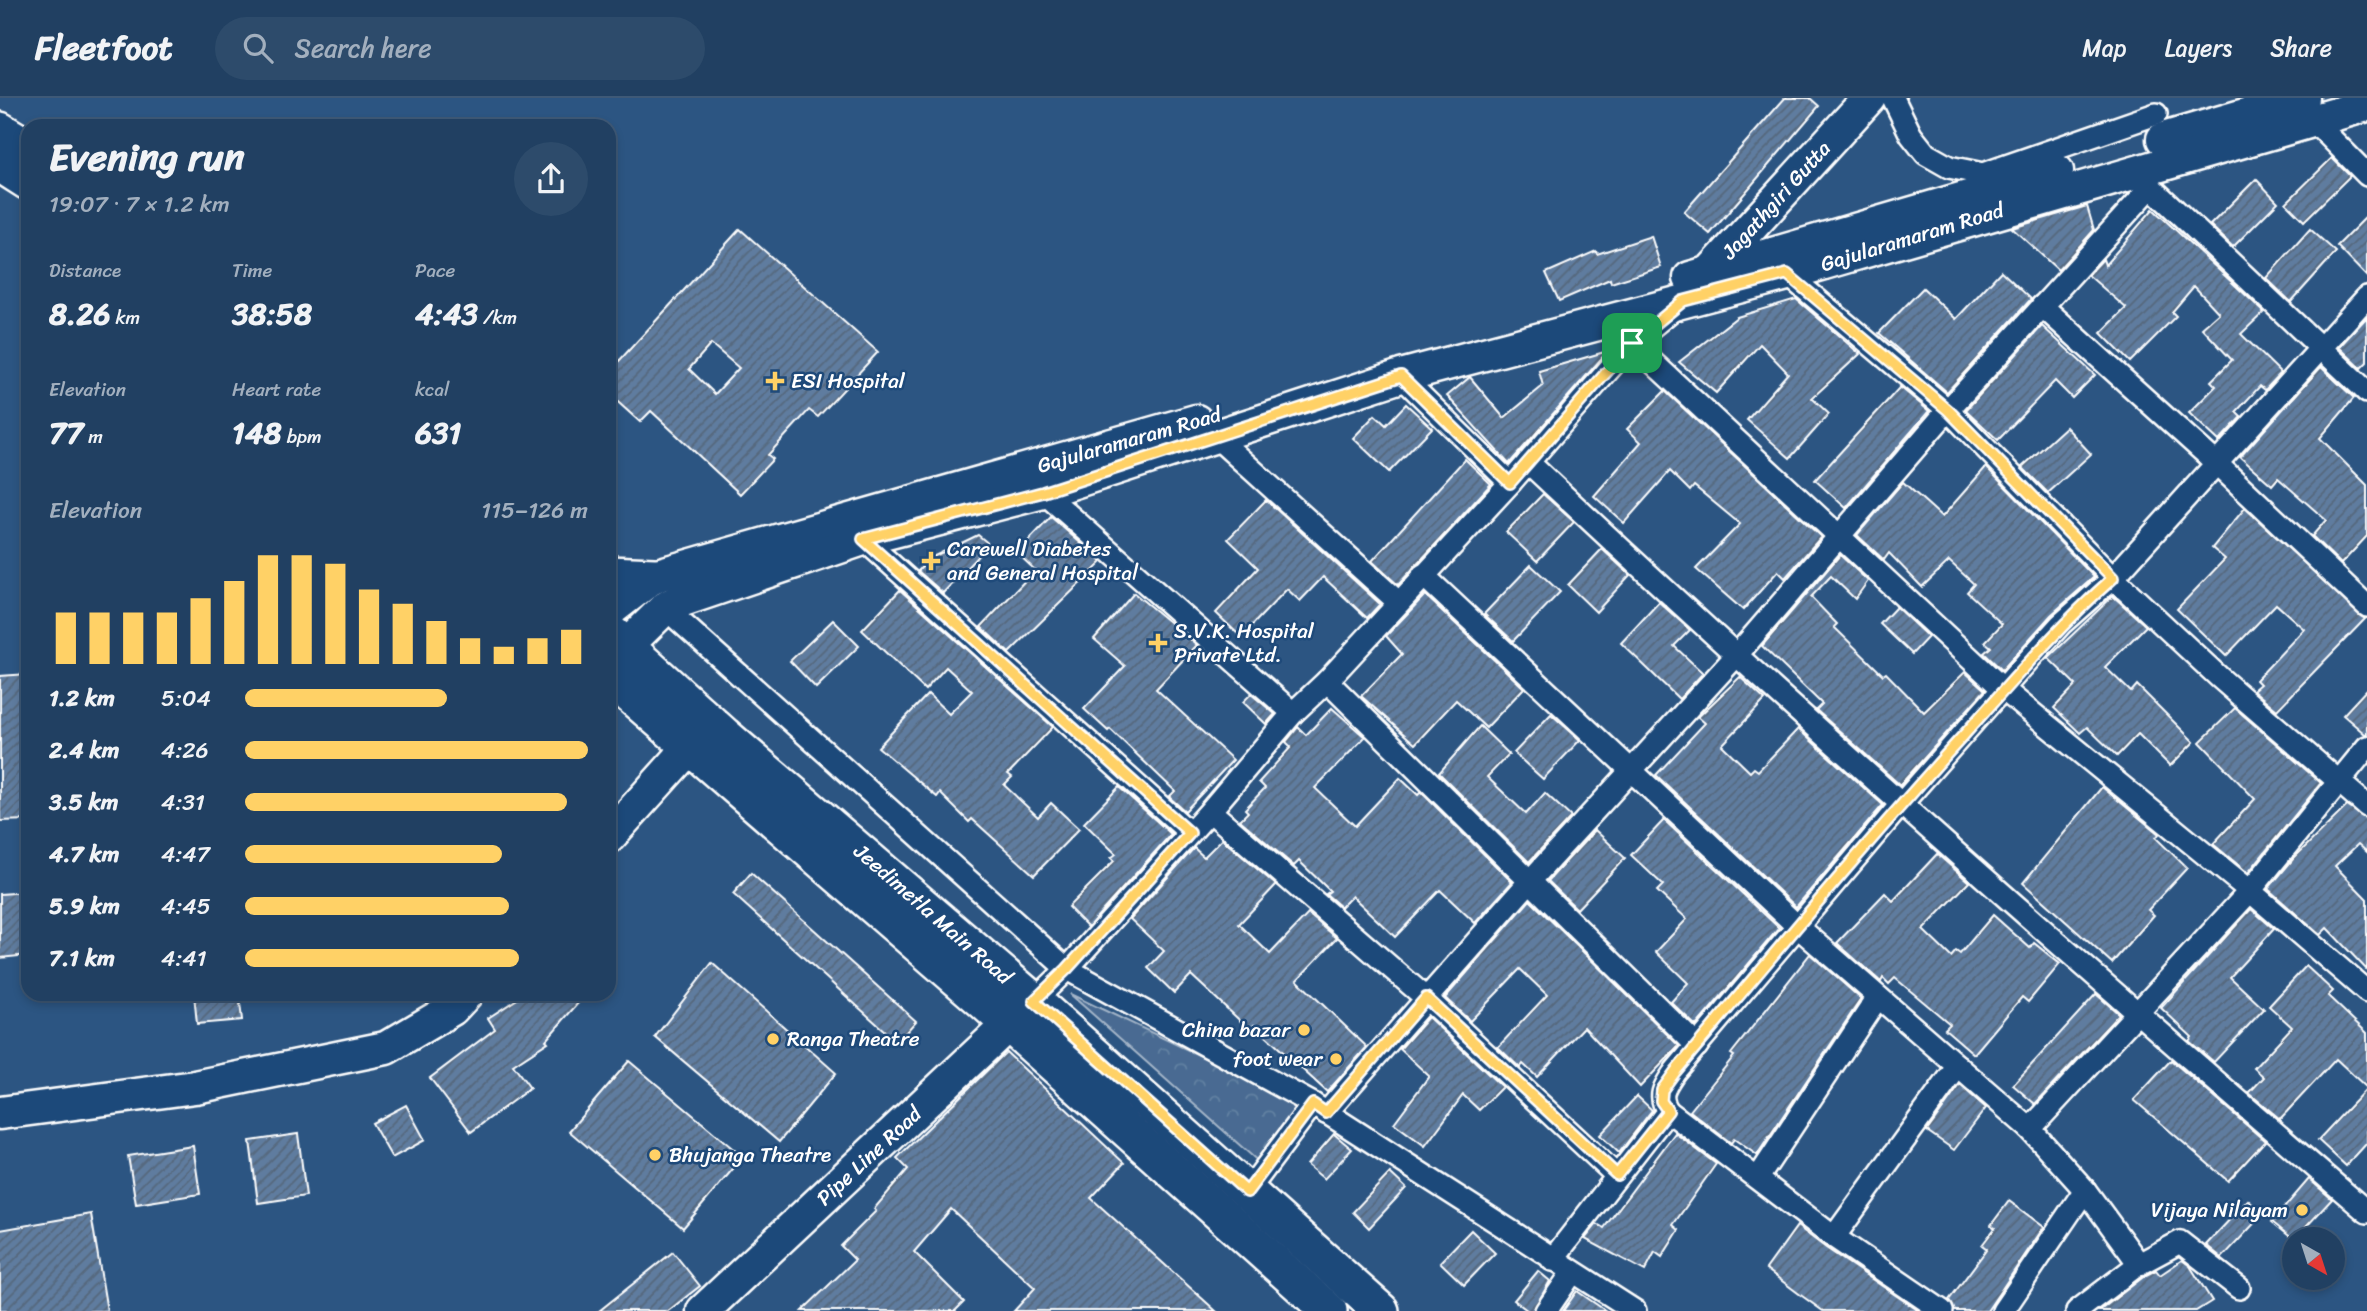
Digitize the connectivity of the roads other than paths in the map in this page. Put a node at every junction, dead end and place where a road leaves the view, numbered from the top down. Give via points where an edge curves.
1 (1869, 98) edge
2 (1893, 98) edge
3 (2367, 105) edge
4 (2307, 109) edge
5 (2156, 114) dead end
6 (0, 130) edge
7 (21, 143) edge
8 (0, 164) edge
9 (2367, 175) edge
10 (21, 178) edge
11 (2147, 178) junction
12 (1709, 273) junction
13 (1787, 274) junction
14 (2367, 297) edge
15 (1683, 301) junction
16 (2042, 306) junction
17 (1632, 343) junction
18 (2322, 349) junction
19 (1401, 376) junction
20 (2367, 392) edge
21 (1948, 410) junction
22 (1216, 437) junction
23 (2215, 462) junction
24 (1528, 463) junction
25 (1510, 483) junction
26 (1043, 492) junction
27 (1840, 535) junction
28 (863, 539) junction
29 (616, 574) edge
30 (1423, 575) junction
31 (654, 576) junction
32 (2113, 578) junction
33 (1398, 602) junction
34 (616, 606) edge
35 (2367, 606) edge
36 (664, 608) junction
37 (616, 651) edge
38 (616, 656) edge
39 (616, 657) edge
40 (1735, 657) junction
41 (616, 658) edge
42 (1327, 681) junction
43 (2004, 690) junction
44 (1293, 713) junction
45 (2367, 747) edge
46 (689, 748) junction
47 (1632, 770) junction
48 (2337, 780) junction
49 (1903, 802) junction
50 (2367, 806) edge
51 (1210, 811) junction
52 (616, 829) edge
53 (1190, 833) junction
54 (1529, 882) junction
55 (854, 889) junction
56 (2250, 891) junction
57 (1797, 926) junction
58 (1067, 969) junction
59 (2367, 992) edge
60 (1878, 997) junction
61 (1426, 998) junction
62 (459, 1001) edge
63 (1034, 1001) junction
64 (2136, 1012) junction
65 (1009, 1024) junction
66 (1697, 1046) junction
67 (1958, 1066) junction
68 (1320, 1108) junction
69 (1668, 1111) junction
70 (0, 1113) edge
71 (2030, 1129) junction
72 (1617, 1175) junction
73 (1758, 1178) junction
74 (2085, 1190) junction
75 (1247, 1192) junction
76 (2367, 1212) edge
77 (1834, 1237) junction
78 (1552, 1260) junction
79 (2139, 1265) junction
80 (1572, 1273) junction
81 (2239, 1288) dead end
82 (1554, 1308) edge
83 (703, 1311) edge
84 (1329, 1311) edge
85 (1381, 1311) edge
86 (1635, 1311) edge
87 (1942, 1311) edge
88 (2003, 1311) edge
89 (2077, 1311) edge

1 - 12 main road, Jagathgiri Gutta
2 - 5 street via 1910,135 1926,154 1949,167 1983,174
3 - 4 main road, Gajularamaram Road
4 - 9 street
4 - 11 main road, Gajularamaram Road
4 - 12 main road, Gajularamaram Road
6 - 7 main road
8 - 10 main road
11 - 13 main road, Gajularamaram Road
11 - 16 street
11 - 18 street
12 - 15 main road, Jagathgiri Gutta
12 - 31 main road, Gajularamaram Road
13 - 15 main road, Gajularamaram Road
13 - 21 street
14 - 18 street
15 - 17 street
15 - 19 main road, Gajularamaram Road
16 - 21 street
16 - 23 street
17 - 24 street
17 - 27 street
18 - 20 street
18 - 23 street
19 - 22 main road, Gajularamaram Road
19 - 25 street
21 - 27 street
21 - 32 street
22 - 26 main road, Gajularamaram Road
22 - 33 street
23 - 32 street
23 - 35 street
24 - 25 street
24 - 40 street
25 - 30 street
26 - 28 main road, Gajularamaram Road
26 - 44 street
27 - 40 street
27 - 43 street
28 - 36 main road, Gajularamaram Road
28 - 53 street
29 - 31 main road
30 - 33 street
30 - 47 street
31 - 34 main road, Gajularamaram Road
32 - 43 street via 2061,624
32 - 48 street
33 - 42 street
36 - 37 main road, Gajularamaram Road
36 - 58 street
38 - 63 main road, Jeedimetla Main Road via 724,734
39 - 55 main road via 831,848
40 - 47 street
40 - 49 street
41 - 46 main road, Jeedimetla Main Road
42 - 44 street
42 - 54 street
43 - 49 street
43 - 56 street
44 - 51 street
45 - 48 street
46 - 52 main road
46 - 55 main road, Jeedimetla Main Road
47 - 54 street
47 - 57 street
48 - 50 street
48 - 56 street
49 - 57 street
49 - 64 street
51 - 53 street
51 - 61 street
53 - 58 street
54 - 61 street
54 - 66 street
55 - 65 main road, Jeedimetla Main Road
56 - 59 street
56 - 64 street
57 - 60 street
57 - 66 street
58 - 63 street
58 - 68 street
60 - 67 street
60 - 73 street
61 - 68 street
61 - 72 street
62 - 70 main road via 386,1048 195,1087
63 - 65 main road, Pipe Line Road
63 - 75 main road, Jeedimetla Main Road
64 - 71 street
64 - 76 street
65 - 83 main road, Pipe Line Road
65 - 84 main road, Jeedimetla Main Road
66 - 69 street via 1662,1090 1661,1101
67 - 71 street
67 - 77 street
68 - 75 street
68 - 78 street
69 - 72 street
69 - 73 street
71 - 74 street
72 - 78 street
73 - 77 street
74 - 79 street
74 - 88 street
75 - 85 main road, Jeedimetla Main Road
77 - 87 street
78 - 80 street
79 - 81 street via 2180,1242
79 - 89 street
80 - 82 street
80 - 86 street

